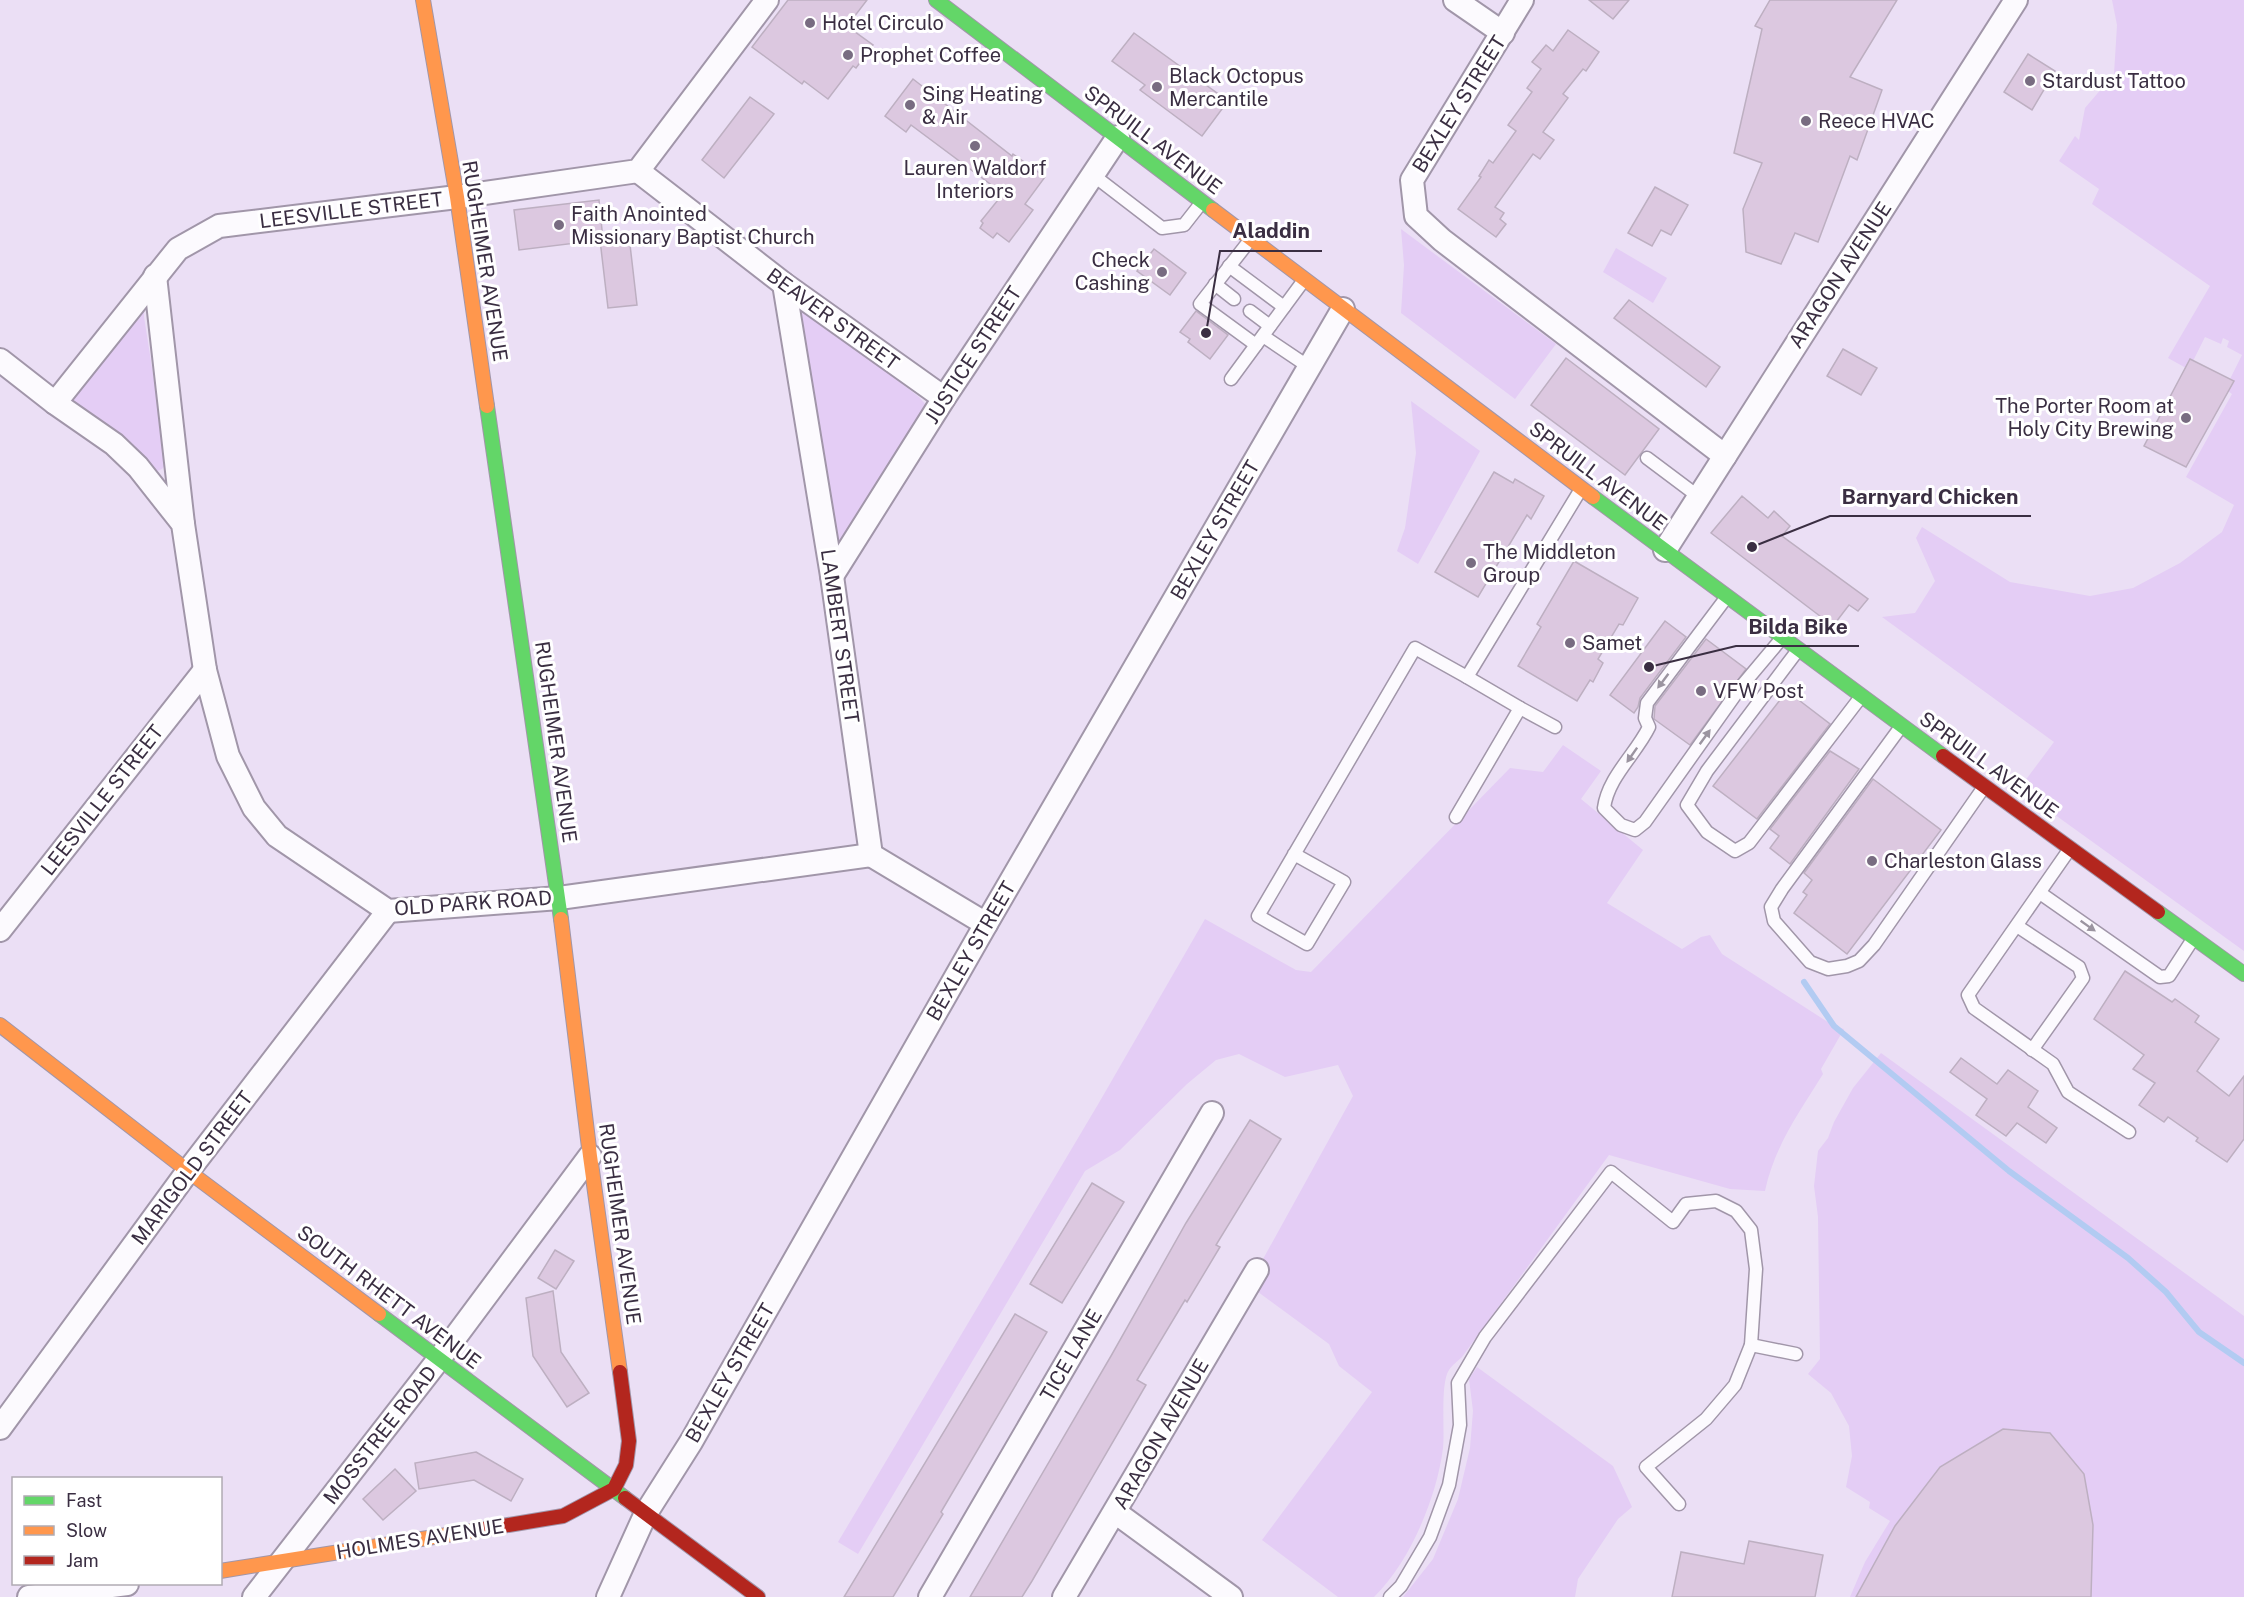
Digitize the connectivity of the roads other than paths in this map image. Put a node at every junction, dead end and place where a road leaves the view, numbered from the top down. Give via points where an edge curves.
1 (423, 0) edge
2 (767, 0) edge
3 (936, 0) edge
4 (1455, 0) edge
5 (1522, 0) edge
6 (2016, 0) edge
7 (1503, 33) junction
8 (1118, 137) junction
9 (638, 171) junction
10 (1093, 175) junction
11 (457, 197) junction
12 (1203, 202) junction
13 (1251, 239) junction
14 (1229, 266) junction
15 (155, 276) junction
16 (1305, 280) junction
17 (784, 284) junction
18 (1215, 285) junction
19 (1234, 299) dead end
20 (1284, 307) junction
21 (1343, 309) junction
22 (1250, 311) dead end
23 (1263, 335) junction
24 (0, 360) edge
25 (1309, 367) junction
26 (1231, 379) dead end
27 (944, 398) junction
28 (55, 403) junction
29 (1725, 456) junction
30 (1647, 458) dead end
31 (1581, 488) junction
32 (1699, 497) junction
33 (183, 524) junction
34 (1665, 550) junction
35 (832, 576) junction
36 (1727, 596) junction
37 (1783, 637) junction
38 (1799, 649) junction
39 (205, 670) junction
40 (1467, 678) junction
41 (1862, 696) junction
42 (1520, 708) junction
43 (1902, 725) junction
44 (1555, 727) dead end
45 (1985, 786) junction
46 (1456, 817) dead end
47 (2070, 849) junction
48 (1294, 854) junction
49 (871, 855) junction
50 (2040, 893) junction
51 (559, 898) junction
52 (388, 911) junction
53 (986, 924) junction
54 (2017, 926) junction
55 (0, 930) edge
56 (2194, 939) junction
57 (2244, 974) edge
58 (0, 1025) edge
59 (2032, 1050) junction
60 (1212, 1113) dead end
61 (2129, 1131) dead end
62 (590, 1156) junction
63 (188, 1170) junction
64 (1257, 1270) dead end
65 (1751, 1345) junction
66 (1796, 1354) dead end
67 (439, 1359) junction
68 (0, 1428) edge
69 (614, 1489) junction
70 (1679, 1504) dead end
71 (1115, 1512) junction
72 (646, 1513) junction
73 (280, 1563) junction
74 (222, 1571) edge
75 (120, 1585) edge
76 (29, 1597) edge
77 (254, 1597) edge
78 (608, 1597) edge
79 (758, 1597) edge
80 (930, 1597) edge
81 (1064, 1597) edge
82 (1231, 1597) edge
83 (1390, 1597) edge

1 - 11 street, RUGHEIMER AVENUE
2 - 9 street
3 - 8 street, SPRUILL AVENUE
4 - 7 street
5 - 7 street, BEXLEY STREET
6 - 29 street, ARAGON AVENUE
7 - 29 street, BEXLEY STREET via 1412,180 1416,216 1442,240
8 - 10 street, JUSTICE STREET
8 - 12 street, SPRUILL AVENUE
9 - 11 street, LEESVILLE STREET
9 - 17 street, BEAVER STREET
10 - 12 lane via 1162,228 1184,225
10 - 27 street, JUSTICE STREET
11 - 15 street, LEESVILLE STREET via 219,226 178,249
11 - 51 street, RUGHEIMER AVENUE
12 - 13 street, SPRUILL AVENUE
13 - 14 lane
13 - 16 street, SPRUILL AVENUE
14 - 18 lane
14 - 20 lane
15 - 28 street, LEESVILLE STREET
15 - 33 street
16 - 20 lane
16 - 21 street, SPRUILL AVENUE
17 - 27 street, BEAVER STREET
17 - 35 street, LAMBERT STREET
18 - 19 lane
18 - 23 lane via 1200,304
20 - 23 lane
21 - 25 street, BEXLEY STREET
21 - 31 street, SPRUILL AVENUE
22 - 23 lane
23 - 25 lane
23 - 26 lane
24 - 28 street, OLD PARK ROAD
25 - 53 street, BEXLEY STREET
27 - 35 street, JUSTICE STREET
28 - 33 street, OLD PARK ROAD via 114,444 138,467
29 - 32 street, ARAGON AVENUE
30 - 32 lane
31 - 34 street, SPRUILL AVENUE
31 - 40 lane
32 - 34 street, ARAGON AVENUE
33 - 39 street, OLD PARK ROAD
34 - 36 street, SPRUILL AVENUE
35 - 49 street, LAMBERT STREET
36 - 37 street, SPRUILL AVENUE
36 -> 37 lane via 1647,703 1645,718 1649,727 1606,794 1604,808 1621,825 1635,830 1645,822 1740,688
37 - 38 street, SPRUILL AVENUE
38 - 41 street, SPRUILL AVENUE
38 - 41 lane via 1707,771 1687,805 1707,832 1735,851 1749,843
39 - 52 street, OLD PARK ROAD via 228,756 254,808 277,836
39 - 55 street, LEESVILLE STREET
40 - 42 lane
40 - 48 lane via 1415,648
41 - 43 street, SPRUILL AVENUE
42 - 44 lane
42 - 46 lane
43 - 45 street, SPRUILL AVENUE
43 - 45 lane via 1771,907 1774,921 1810,962 1828,969 1859,961
45 - 47 street, SPRUILL AVENUE
47 - 50 lane
47 - 56 street, SPRUILL AVENUE
48 - 48 lane via 1258,916 1307,944 1344,882
49 - 51 street, OLD PARK ROAD
49 - 53 street
50 - 54 lane
50 -> 56 lane via 2160,976 2169,976
51 - 52 street, OLD PARK ROAD
51 - 62 street, RUGHEIMER AVENUE
52 - 63 street, MARIGOLD STREET
53 - 72 street, BEXLEY STREET via 691,1442
54 - 59 lane via 1968,995 1974,1008
54 - 59 lane via 2079,967 2082,978
56 - 57 street, SPRUILL AVENUE
58 - 63 street, SOUTH RHETT AVENUE
59 - 61 lane via 2053,1064 2068,1092
60 - 80 street, TICE LANE
62 - 67 street, MOSSTREE ROAD
62 - 69 street, RUGHEIMER AVENUE via 629,1442 626,1465
63 - 67 street, SOUTH RHETT AVENUE
63 - 68 street, MARIGOLD STREET
64 - 71 street, ARAGON AVENUE
65 - 66 lane
65 - 70 lane via 1735,1385 1706,1419 1646,1467
65 - 83 lane via 1756,1269 1751,1230 1736,1211 1716,1201 1686,1204 1673,1222 1611,1172 1485,1337 1458,1383 1460,1425 1449,1485 1430,1537 1401,1586
67 - 69 street, SOUTH RHETT AVENUE
67 - 73 street, MOSSTREE ROAD
69 - 72 street, SOUTH RHETT AVENUE
69 - 73 street, HOLMES AVENUE via 563,1516
71 - 81 street, ARAGON AVENUE
71 - 82 street
72 - 78 street, BEXLEY STREET
72 - 79 street, SOUTH RHETT AVENUE
73 - 74 street, HOLMES AVENUE
73 - 77 street, MOSSTREE ROAD
75 - 76 street

